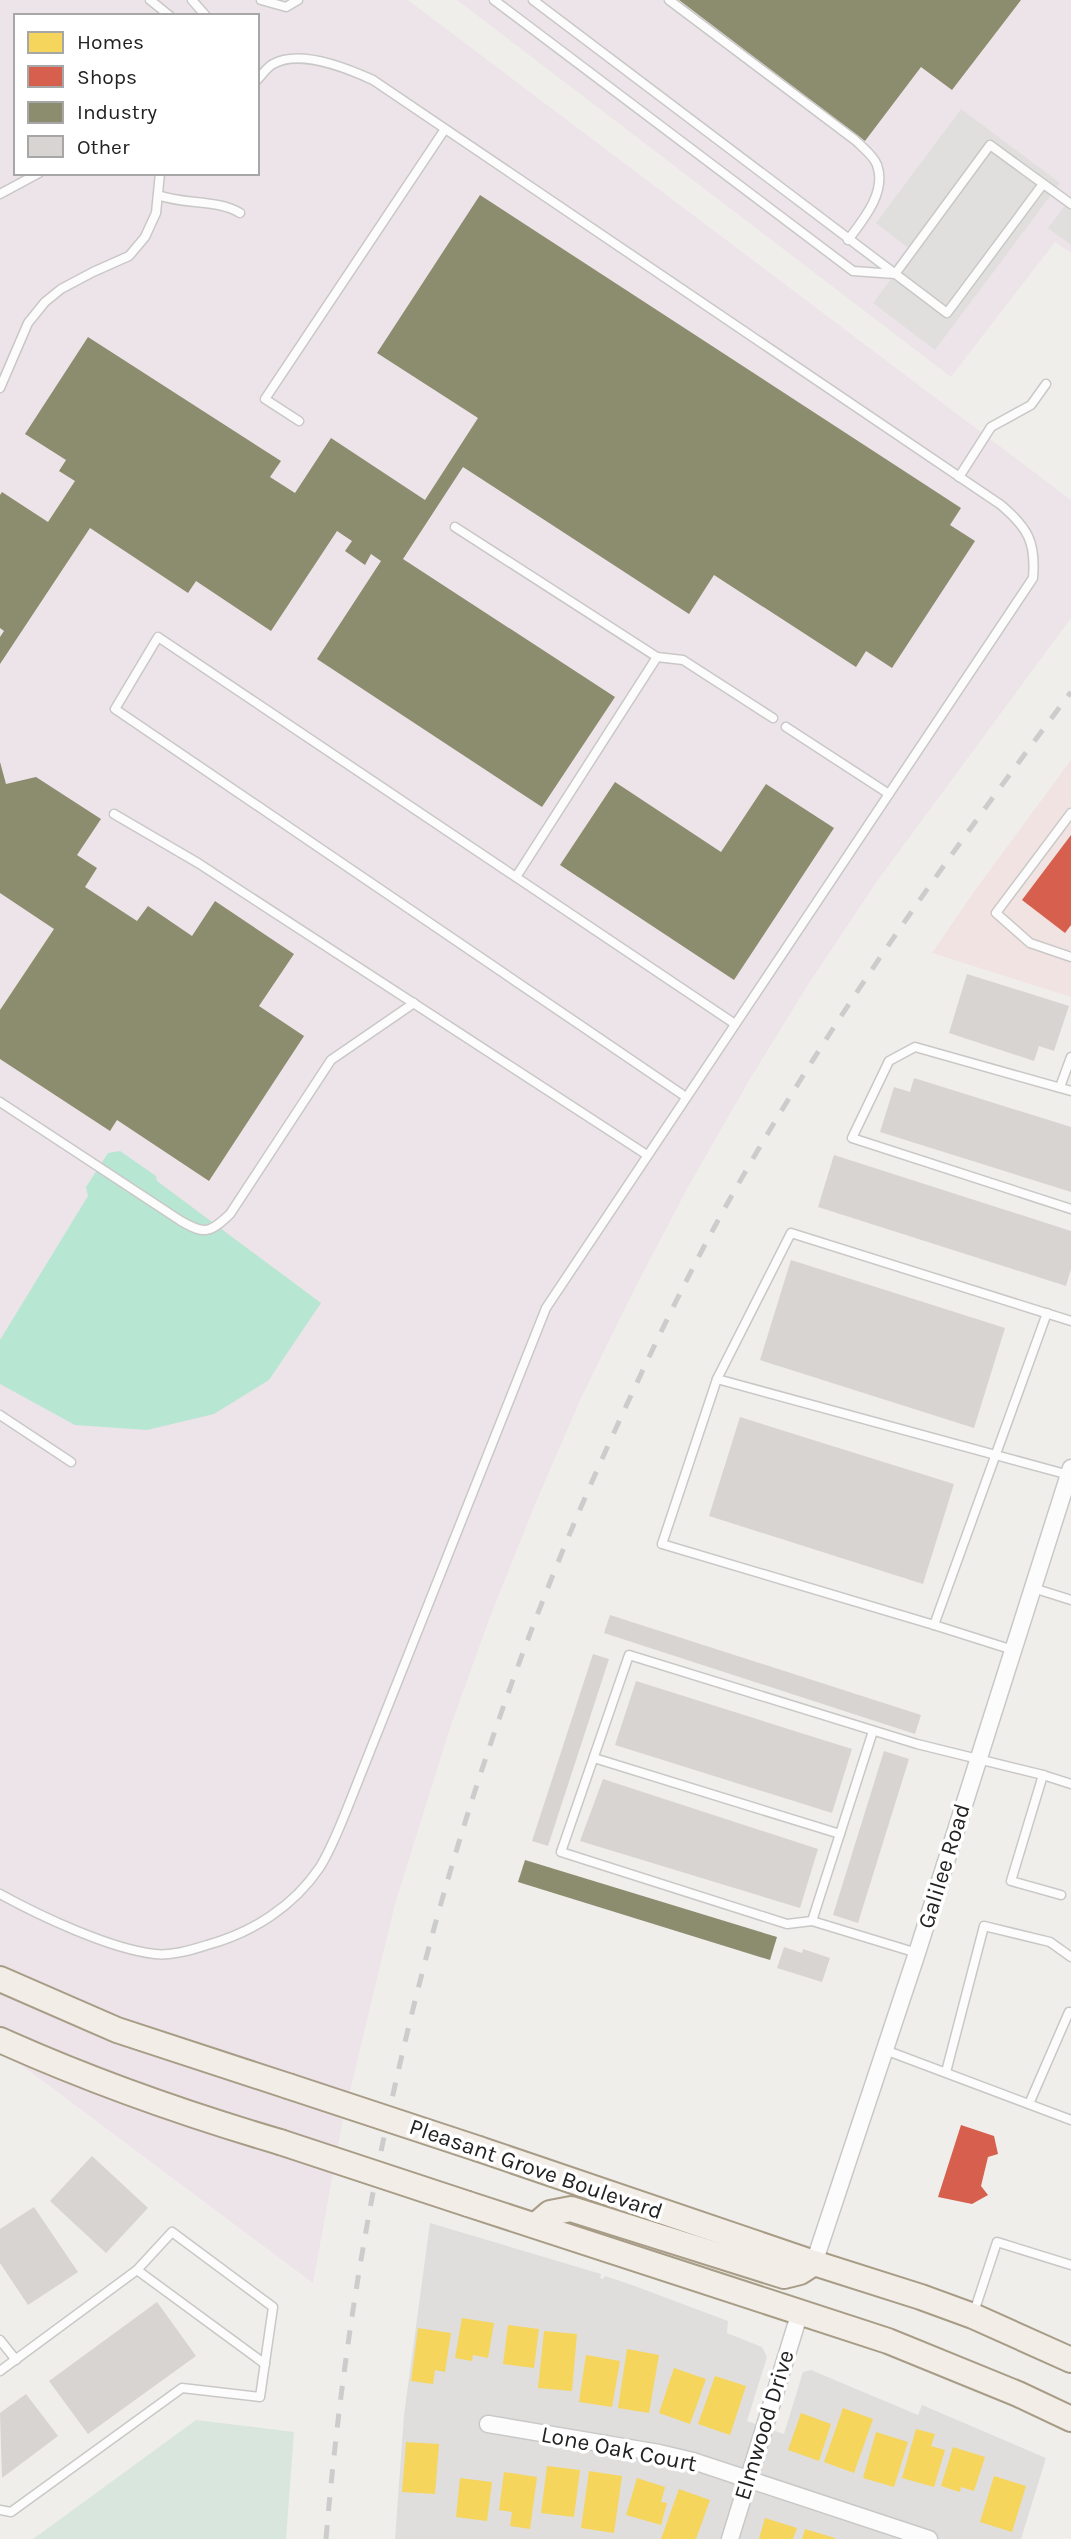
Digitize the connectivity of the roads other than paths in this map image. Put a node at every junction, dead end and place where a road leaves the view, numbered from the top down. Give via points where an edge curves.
1 (150, 0) edge
2 (192, 0) edge
3 (261, 0) edge
4 (298, 0) edge
5 (494, 0) edge
6 (533, 0) edge
7 (669, 0) edge
8 (168, 14) edge
9 (204, 14) edge
10 (259, 78) edge
11 (445, 129) junction
12 (34, 175) edge
13 (160, 175) edge
14 (1043, 184) junction
15 (0, 194) edge
16 (158, 195) junction
17 (1071, 204) edge
18 (240, 213) dead end
19 (848, 240) junction
20 (895, 274) junction
21 (1046, 384) dead end
22 (0, 388) edge
23 (299, 421) dead end
24 (960, 477) junction
25 (455, 527) dead end
26 (657, 657) junction
27 (773, 718) dead end
28 (786, 727) dead end
29 (889, 794) junction
30 (1071, 813) edge
31 (114, 814) dead end
32 (516, 877) junction
33 (1071, 957) edge
34 (414, 1003) junction
35 (735, 1024) junction
36 (1071, 1057) edge
37 (1060, 1087) junction
38 (1071, 1091) edge
39 (686, 1097) junction
40 (0, 1102) edge
41 (647, 1155) junction
42 (1071, 1209) edge
43 (1047, 1313) junction
44 (1071, 1321) edge
45 (717, 1379) junction
46 (0, 1415) edge
47 (997, 1455) junction
48 (71, 1462) dead end
49 (1070, 1471) edge
50 (1033, 1588) junction
51 (1071, 1600) edge
52 (934, 1625) junction
53 (1013, 1650) junction
54 (873, 1731) junction
55 (594, 1758) junction
56 (978, 1758) junction
57 (1043, 1775) junction
58 (1071, 1784) edge
59 (840, 1834) junction
60 (0, 1894) edge
61 (1061, 1895) dead end
62 (813, 1921) junction
63 (917, 1953) junction
64 (1071, 1957) edge
65 (0, 1979) edge
66 (1071, 2012) edge
67 (0, 2040) edge
68 (885, 2050) junction
69 (946, 2072) junction
70 (1029, 2104) junction
71 (1071, 2120) edge
72 (536, 2225) junction
73 (814, 2263) junction
74 (1071, 2264) edge
75 (137, 2270) junction
76 (800, 2312) junction
77 (973, 2316) junction
78 (0, 2340) edge
79 (16, 2360) junction
80 (1071, 2360) edge
81 (265, 2364) junction
82 (0, 2371) edge
83 (1071, 2419) edge
84 (488, 2424) dead end
85 (748, 2480) junction
86 (0, 2510) edge
87 (730, 2539) edge
88 (929, 2539) edge

1 - 8 lane
2 - 9 lane
3 - 4 lane via 286,7
5 - 20 lane via 853,271
6 - 19 lane
7 - 19 lane via 855,140 877,164 880,182 871,208
10 - 11 lane via 272,64 295,58 327,63 373,80
11 - 23 lane via 265,399
11 - 24 lane
12 - 15 lane
13 - 16 lane
14 - 17 lane
14 - 20 lane via 947,313
14 - 20 lane via 989,145
16 - 18 lane
16 - 22 lane via 145,237 129,256 61,289 27,323
19 - 20 lane
21 - 24 lane via 1031,405 991,427
24 - 29 lane via 1021,522 1035,557 1033,578
25 - 26 lane
26 - 27 lane via 683,660
26 - 32 lane
28 - 29 lane
29 - 35 lane
30 - 33 lane via 996,914 1030,943
31 - 34 lane
32 - 35 lane
32 - 39 lane via 159,637 115,709
34 - 40 lane via 331,1060 230,1214 207,1231 180,1221
34 - 41 lane
35 - 39 lane
36 - 37 lane
37 - 38 lane
37 - 42 lane via 915,1046 889,1061 852,1138
39 - 41 lane
41 - 60 lane via 546,1308 333,1843 298,1894 244,1931 189,1951 156,1954 64,1925
43 - 44 lane
43 - 45 lane via 791,1233
43 - 47 lane
45 - 47 lane
45 - 52 lane via 662,1544
46 - 48 lane
47 - 49 lane
47 - 52 lane
49 - 50 street, Galilee Road
50 - 51 lane
50 - 53 street, Galilee Road
52 - 53 lane
53 - 56 street, Galilee Road
54 - 55 lane via 629,1655
54 - 56 lane
54 - 59 lane
55 - 59 lane
55 - 62 lane via 561,1852 787,1924
56 - 57 lane
56 - 63 street, Galilee Road
57 - 58 lane
57 - 61 lane via 1011,1881
59 - 62 lane
62 - 63 lane
63 - 68 street, Galilee Road
64 - 69 lane via 1050,1942 984,1926
65 - 73 main road, Pleasant Grove Boulevard, bridge via 117,2029
66 - 70 lane
67 - 72 main road, bridge via 107,2085 214,2122
68 - 69 lane
68 - 73 street, Galilee Road
69 - 70 lane
70 - 71 lane
72 - 73 main road via 550,2213 570,2210 784,2276
72 - 76 main road
73 - 77 main road, Pleasant Grove Boulevard
74 - 77 lane via 997,2242
75 - 79 lane
75 - 81 lane
75 - 81 lane via 172,2232 251,2290 273,2307
76 - 83 main road via 955,2367
76 - 85 street, Elmwood Drive
77 - 80 main road, Pleasant Grove Boulevard
78 - 79 lane
79 - 82 lane
81 - 86 lane via 260,2397 182,2388 11,2512
84 - 85 street, Lone Oak Court via 659,2453
85 - 87 street, Elmwood Drive
85 - 88 street, Lone Oak Court

